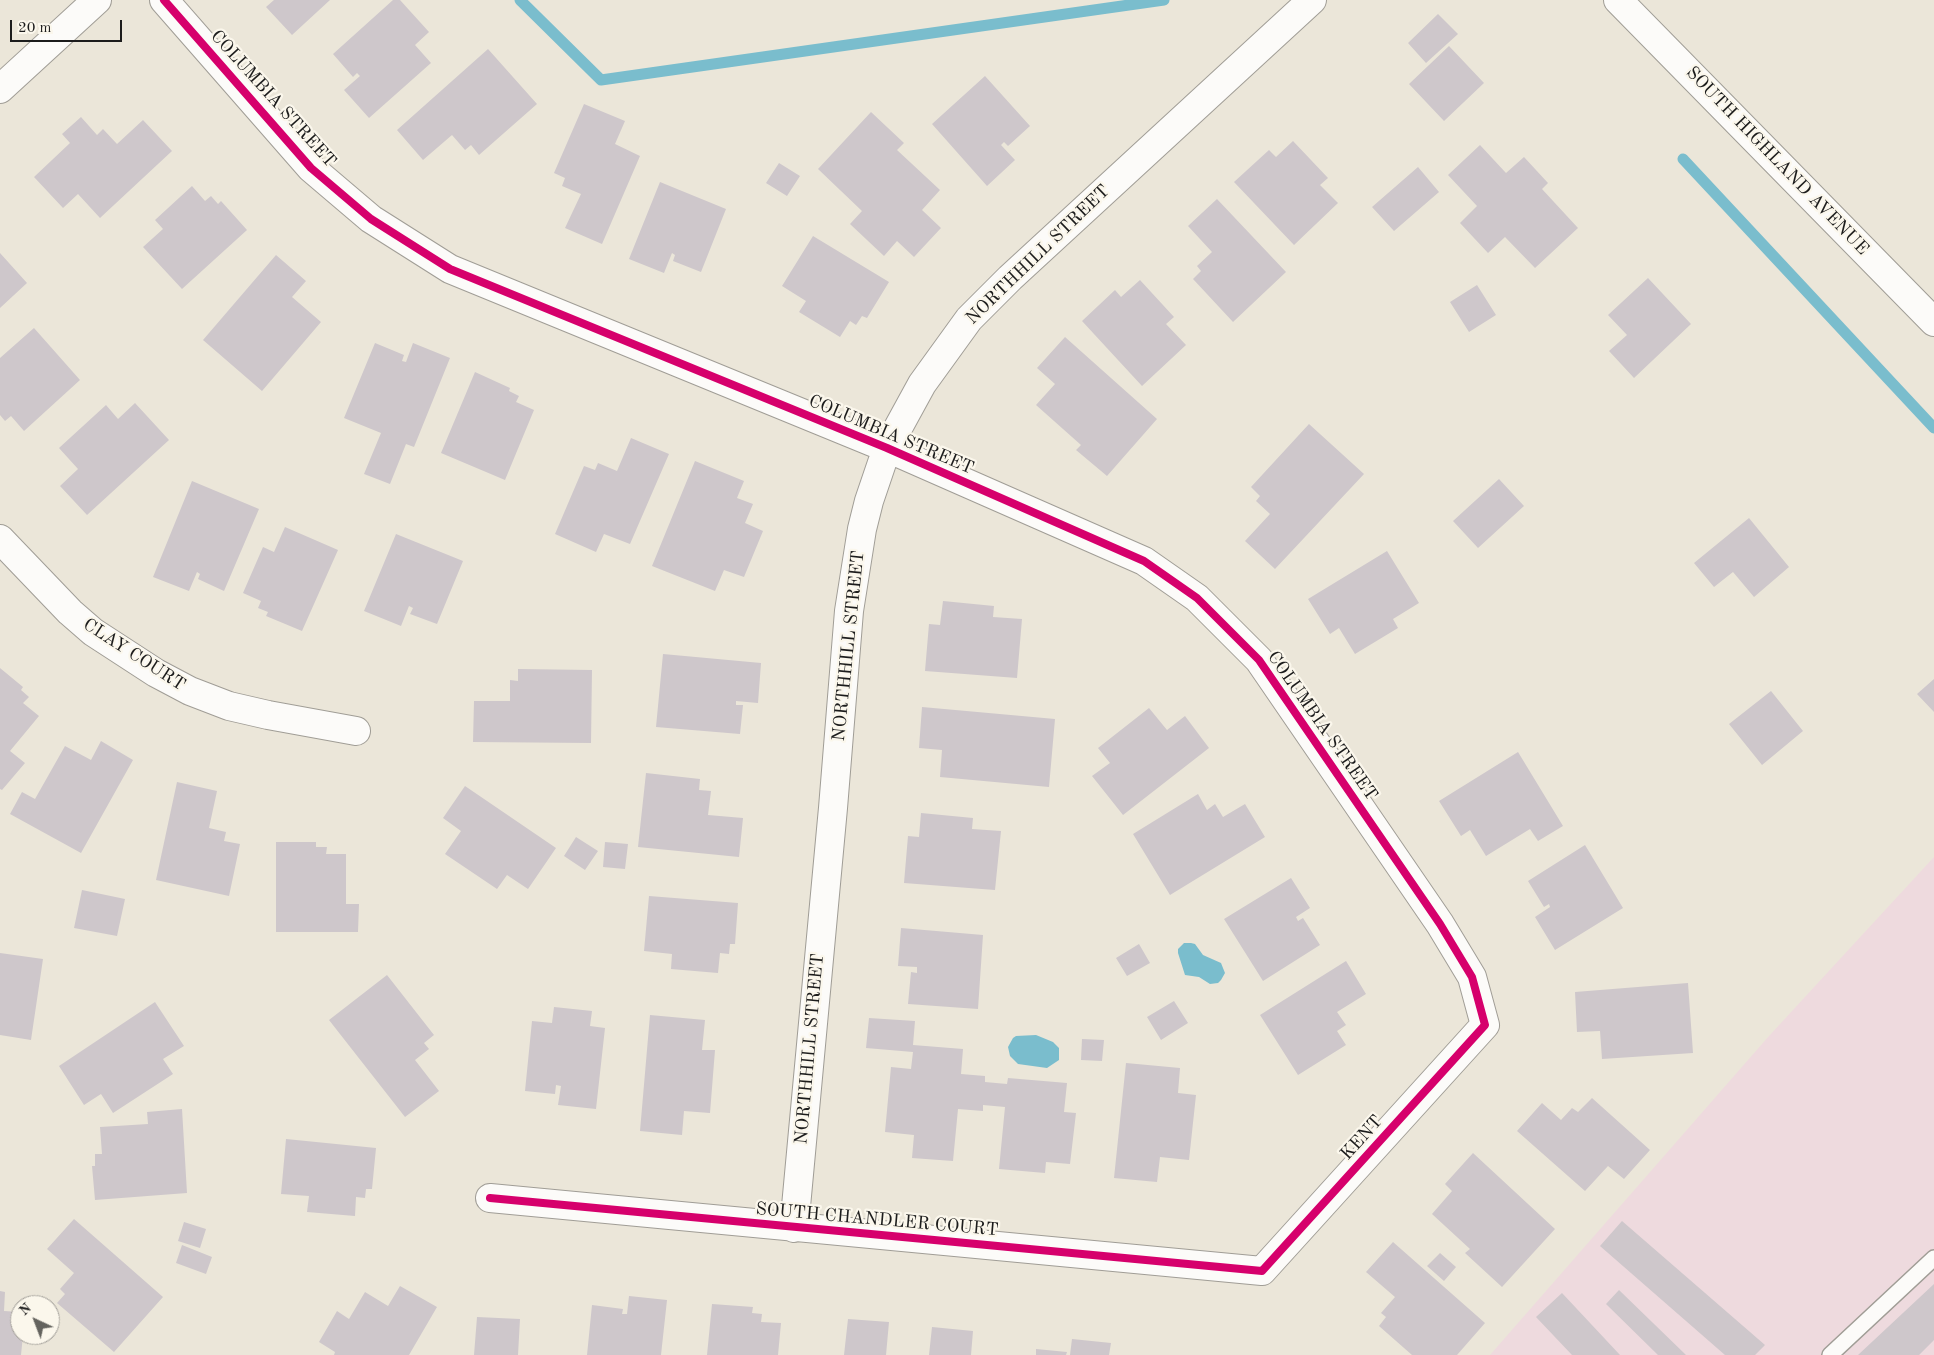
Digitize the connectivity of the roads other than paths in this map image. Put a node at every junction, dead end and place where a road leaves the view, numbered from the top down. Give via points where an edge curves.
1 (97, 0) edge
2 (164, 0) edge
3 (1312, 0) edge
4 (1618, 0) edge
5 (0, 89) edge
6 (1934, 322) edge
7 (887, 448) junction
8 (0, 539) edge
9 (356, 731) dead end
10 (1485, 1025) joint
11 (490, 1198) dead end
12 (794, 1228) junction
13 (1934, 1258) edge
14 (1262, 1271) joint
15 (1830, 1355) edge

1 - 5 street
2 - 7 street, COLUMBIA STREET via 311,168 371,219 450,269
3 - 7 street, NORTHHILL STREET via 1010,278 969,320 922,384
4 - 6 street, SOUTH HIGHLAND AVENUE
7 - 10 street, COLUMBIA STREET via 1144,561 1197,598 1260,660 1440,924 1472,977
7 - 12 street, NORTHHILL STREET via 862,529 849,611
8 - 9 street, CLAY COURT via 70,612 156,673 190,691 230,706
10 - 14 street, KENT
11 - 12 street, SOUTH CHANDLER COURT
12 - 14 street, SOUTH CHANDLER COURT
13 - 15 lane

